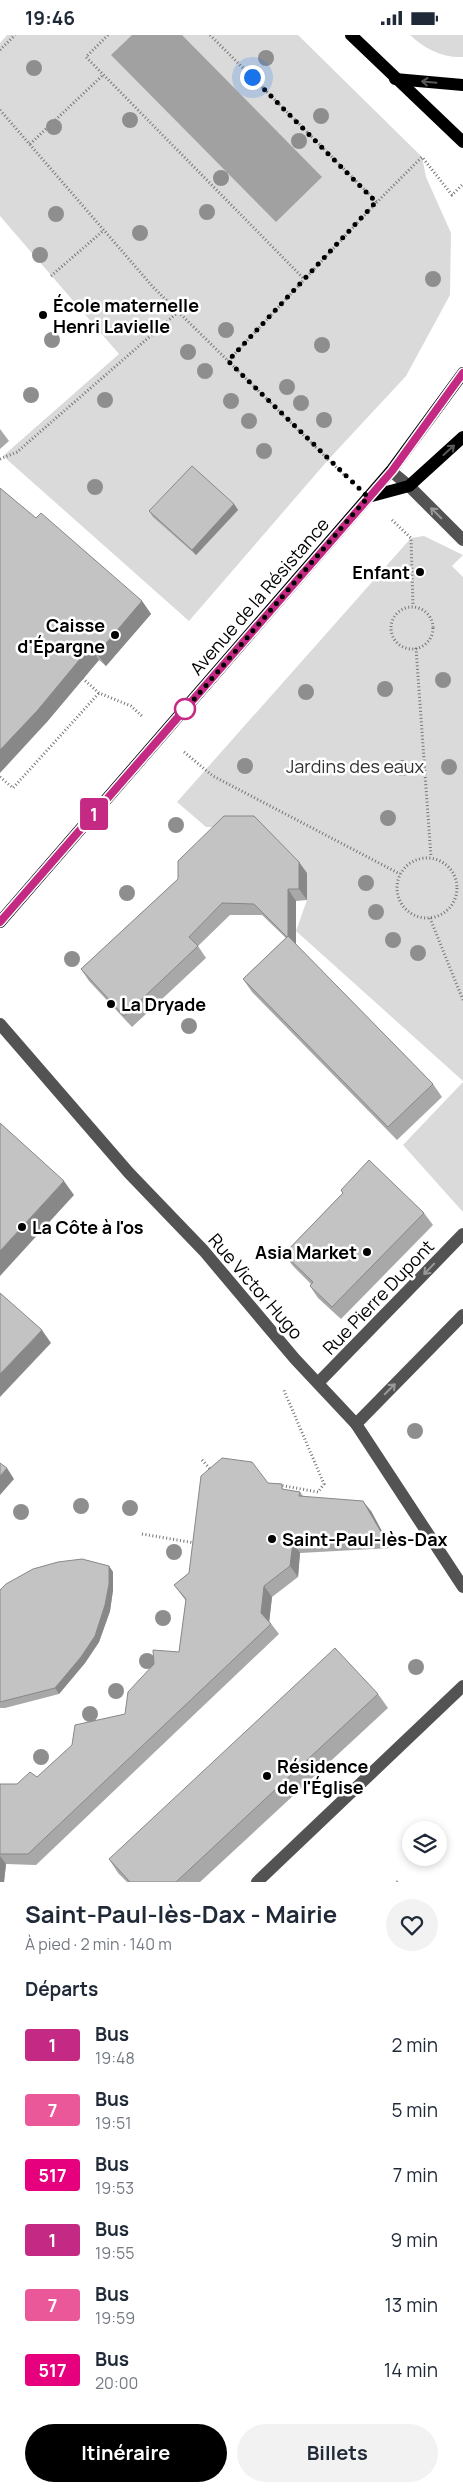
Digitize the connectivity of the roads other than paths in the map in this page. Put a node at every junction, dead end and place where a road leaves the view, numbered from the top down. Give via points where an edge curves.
1 (351, 35) edge
2 (395, 79) junction
3 (463, 85) edge
4 (463, 142) edge
5 (463, 373) edge
6 (463, 437) edge
7 (392, 471) junction
8 (409, 486) junction
9 (368, 497) junction
10 (463, 540) edge
11 (0, 922) edge
12 (0, 1024) edge
13 (462, 1237) edge
14 (463, 1315) edge
15 (318, 1383) junction
16 (356, 1424) junction
17 (463, 1587) edge
18 (463, 1686) edge
19 (257, 1882) edge

1 - 2 main road
3 -> 2 main road
2 - 4 main road
5 - 7 main road, Avenue de la Résistance
8 -> 6 main road
7 - 8 street
7 - 9 main road, Avenue de la Résistance
8 - 9 main road
10 -> 8 street
9 - 11 main road, Avenue de la Résistance
12 - 15 street, Rue Victor Hugo
13 -> 15 street, Rue Pierre Dupont
16 -> 14 street
15 - 16 street, Rue Victor Hugo
16 - 17 street, Rue Victor Hugo
18 - 19 street

